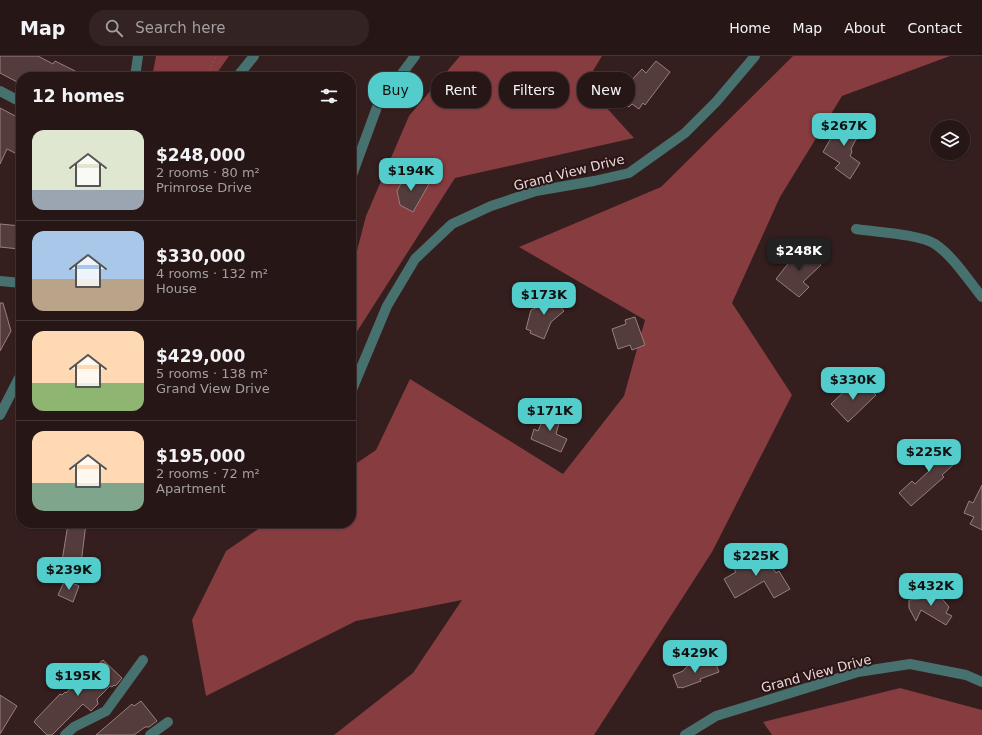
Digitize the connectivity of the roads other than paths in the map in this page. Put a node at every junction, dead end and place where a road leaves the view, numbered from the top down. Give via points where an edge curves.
1 (138, 56) edge
2 (254, 56) edge
3 (415, 56) edge
4 (755, 56) edge
5 (136, 72) edge
6 (241, 72) edge
7 (0, 91) edge
8 (16, 99) edge
9 (356, 164) edge
10 (856, 229) dead end
11 (0, 281) edge
12 (16, 283) edge
13 (982, 297) edge
14 (356, 380) edge
15 (16, 384) edge
16 (0, 415) edge
17 (143, 660) dead end
18 (982, 682) edge
19 (168, 722) dead end
20 (65, 735) edge
21 (150, 735) edge
22 (685, 735) edge

1 - 5 street
2 - 6 street
3 - 9 street via 377,107
4 - 14 street, Grand View Drive via 716,102 685,133 628,173 536,191 491,206 452,224 415,259 387,306
7 - 8 street
10 - 13 street via 905,235 934,244 957,265
11 - 12 street
15 - 16 street
17 - 20 street via 106,711 74,727
18 - 22 street, Grand View Drive via 966,675 910,664 858,672 716,716
19 - 21 street

